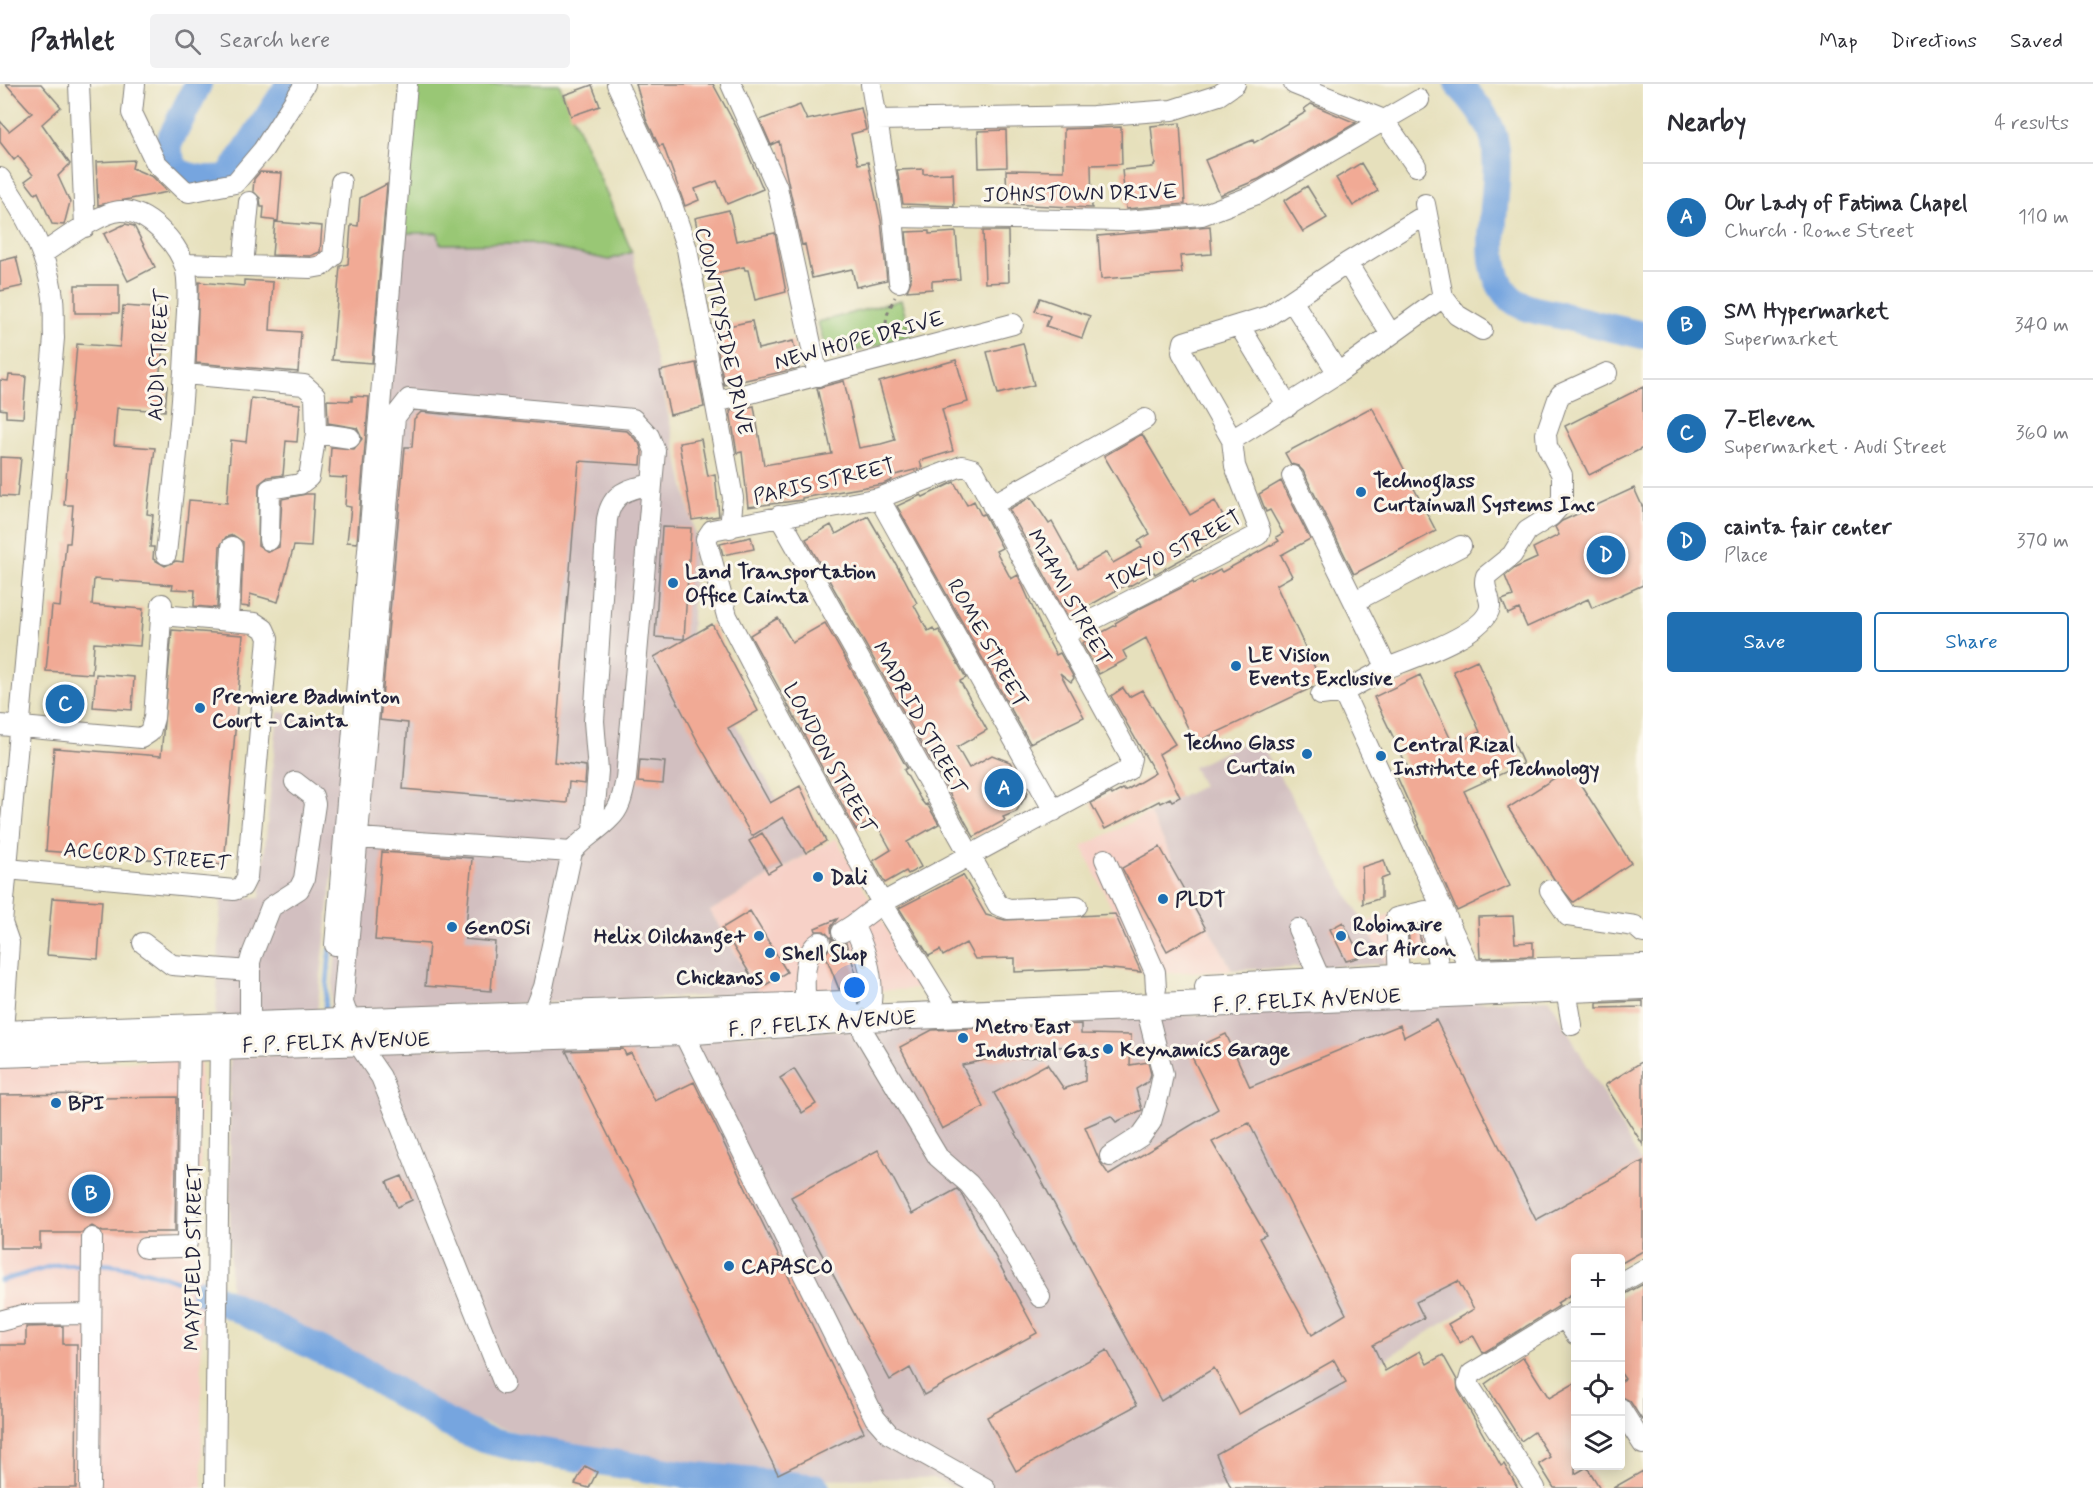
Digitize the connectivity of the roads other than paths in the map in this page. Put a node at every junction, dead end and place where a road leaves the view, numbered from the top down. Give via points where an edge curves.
1 (80, 84) edge
2 (135, 84) edge
3 (304, 84) edge
4 (408, 84) edge
5 (617, 84) edge
6 (731, 84) edge
7 (871, 84) edge
8 (1235, 84) edge
9 (1294, 84) edge
10 (1419, 100) dead end
11 (878, 120) junction
12 (1384, 120) junction
13 (1416, 166) dead end
14 (0, 178) edge
15 (341, 182) dead end
16 (249, 202) dead end
17 (893, 217) junction
18 (85, 227) junction
19 (42, 254) junction
20 (1347, 263) junction
21 (185, 264) junction
22 (243, 266) junction
23 (899, 282) road end
24 (1443, 297) junction
25 (1292, 301) junction
26 (1013, 324) dead end
27 (1239, 326) junction
28 (1482, 330) dead end
29 (1390, 333) junction
30 (1338, 373) junction
31 (1607, 373) dead end
32 (185, 374) junction
33 (818, 376) junction
34 (716, 402) junction
35 (1288, 406) junction
36 (1145, 419) dead end
37 (316, 433) junction
38 (350, 438) dead end
39 (1233, 440) junction
40 (962, 466) joint
41 (1292, 476) dead end
42 (652, 484) junction
43 (879, 498) junction
44 (992, 505) junction
45 (778, 516) junction
46 (730, 528) junction
47 (269, 540) dead end
48 (1461, 546) dead end
49 (232, 547) dead end
50 (166, 554) dead end
51 (1355, 601) junction
52 (228, 620) junction
53 (1063, 635) junction
54 (1387, 668) junction
55 (1343, 692) junction
56 (1321, 695) dead end
57 (9, 726) edge
58 (294, 782) dead end
59 (1054, 811) junction
60 (593, 830) junction
61 (358, 838) junction
62 (572, 852) junction
63 (970, 856) junction
64 (1106, 859) dead end
65 (7, 869) junction
66 (1550, 890) dead end
67 (882, 903) junction
68 (1077, 906) dead end
69 (1, 925) edge
70 (1298, 929) dead end
71 (1643, 933) edge
72 (820, 942) dead end
73 (143, 943) dead end
74 (1643, 968) edge
75 (250, 971) junction
76 (1440, 975) junction
77 (1399, 977) junction
78 (1477, 983) junction
79 (1643, 986) edge
80 (1322, 990) junction
81 (1566, 990) junction
82 (3, 999) edge
83 (1153, 1001) junction
84 (946, 1007) junction
85 (867, 1011) junction
86 (807, 1014) junction
87 (677, 1021) junction
88 (250, 1025) junction
89 (532, 1025) junction
90 (1572, 1025) dead end
91 (345, 1028) junction
92 (220, 1036) junction
93 (190, 1037) junction
94 (1, 1044) edge
95 (1110, 1156) dead end
96 (92, 1238) dead end
97 (145, 1248) dead end
98 (1643, 1270) edge
99 (1625, 1280) edge
100 (1040, 1297) dead end
101 (91, 1314) junction
102 (1570, 1314) edge
103 (0, 1321) edge
104 (504, 1384) dead end
105 (1625, 1416) edge
106 (1643, 1444) edge
107 (90, 1488) edge
108 (215, 1488) edge
109 (985, 1488) edge
110 (1535, 1488) edge

1 - 18 street
2 - 3 street via 132,113 156,163 189,192 235,183 263,150
4 - 91 street
5 - 34 street, COUNTRYSIDE DRIVE via 670,199 687,249
6 - 33 street via 777,187
7 - 11 street
8 - 11 street via 1219,95 1172,110 1093,116
9 - 12 street
10 - 12 street, JOHNSTOWN DRIVE
11 - 17 street
12 - 13 street
12 - 17 street, JOHNSTOWN DRIVE via 1257,194 1202,215 1124,221
14 - 19 street via 17,202
15 - 22 street via 333,256 322,266
16 - 22 street
17 - 23 street
18 - 19 street, AUDI STREET
18 - 21 street, AUDI STREET via 111,213 130,212 149,219
19 - 57 street via 53,293 54,338
20 - 24 street, TOKYO STREET via 1426,208
20 - 25 street, TOKYO STREET
20 - 29 street
21 - 22 street
21 - 32 street, AUDI STREET
24 - 28 street via 1457,315
24 - 29 street
25 - 27 street, TOKYO STREET via 1268,316
25 - 30 street
26 - 33 street, NEW HOPE DRIVE
27 - 35 street
27 - 39 street, TOKYO STREET via 1184,342 1182,352
29 - 30 street
30 - 35 street
31 - 54 street via 1561,394 1558,399 1546,434 1547,446 1562,475 1562,497 1551,516 1527,531 1512,555 1486,576 1488,613 1458,639
32 - 37 street via 304,385 315,395
32 - 50 street, AUDI STREET
33 - 34 street, NEW HOPE DRIVE
34 - 46 street, COUNTRYSIDE DRIVE via 734,506
35 - 39 street
36 - 44 street
37 - 38 street
37 - 47 street via 309,477 300,484 270,489
39 - 53 street, TOKYO STREET via 1235,466 1260,526 1258,535
40 - 43 street, PARIS STREET
40 - 44 street, MIAMI STREET via 973,469
41 - 51 street
42 - 60 street via 626,779 620,803 611,818
42 - 60 street via 618,494 607,519 594,721 598,771
42 - 61 street via 655,451 649,436 633,419 409,399 402,406 395,417
43 - 45 street, PARIS STREET
43 - 59 street, ROME STREET
44 - 53 street, MIAMI STREET
45 - 46 street, PARIS STREET
45 - 63 street, MADRID STREET
46 - 67 street, LONDON STREET via 712,530 706,539 727,616
48 - 51 street
49 - 52 street
51 - 54 street
52 - 57 street, ACCORD STREET via 162,610 154,718 150,732 141,738
52 - 65 street, ACCORD STREET via 255,623 264,628 268,638 247,877 242,886 234,890
53 - 59 street, MIAMI STREET via 1131,758 1128,770
54 - 55 street
55 - 56 street
55 - 78 street
57 - 65 street
58 - 75 street via 311,793 315,804 304,879 299,888 268,911 249,962
59 - 63 street
60 - 62 street
61 - 62 street
61 - 91 street via 343,1003
62 - 89 street
63 - 67 street
63 - 68 street, MADRID STREET via 1004,909
64 - 83 street via 1155,972
65 - 69 street
66 - 71 street via 1568,916 1635,926
67 - 84 street, LONDON STREET
67 - 85 street via 847,929 867,961
69 - 82 street via 9,944
70 - 80 street
72 - 86 street via 808,955
73 - 75 street via 172,965
74 - 78 main road, F. P. FELIX AVENUE
75 - 88 street
76 - 77 main road, F. P. FELIX AVENUE
76 - 77 street via 1426,911 1398,916 1394,921
76 - 78 main road, F. P. FELIX AVENUE
77 - 80 main road, F. P. FELIX AVENUE
78 - 80 main road, F. P. FELIX AVENUE
78 - 81 main road, F. P. FELIX AVENUE
79 - 81 main road, F. P. FELIX AVENUE
80 - 83 main road, F. P. FELIX AVENUE
81 - 90 street
82 - 94 street
83 - 84 main road, F. P. FELIX AVENUE
83 - 95 street via 1163,1074 1159,1094 1151,1122 1142,1136
84 - 85 main road, F. P. FELIX AVENUE
85 - 86 main road, F. P. FELIX AVENUE
85 - 100 street via 864,1033 938,1157 969,1184 988,1208
86 - 87 main road, F. P. FELIX AVENUE
87 - 89 main road, F. P. FELIX AVENUE
87 - 109 street via 875,1418 889,1434
88 - 91 main road, F. P. FELIX AVENUE
88 - 92 main road, F. P. FELIX AVENUE
89 - 91 main road, F. P. FELIX AVENUE
91 - 92 main road, F. P. FELIX AVENUE
91 - 104 street via 381,1077
92 - 93 main road, F. P. FELIX AVENUE
92 - 108 street, MAYFIELD STREET
93 - 94 main road, F. P. FELIX AVENUE
93 - 97 street via 187,1243 183,1247
96 - 101 street
98 - 99 street
101 - 103 street via 22,1315
101 - 107 street
102 - 110 street via 1471,1374 1468,1384
105 - 106 street

